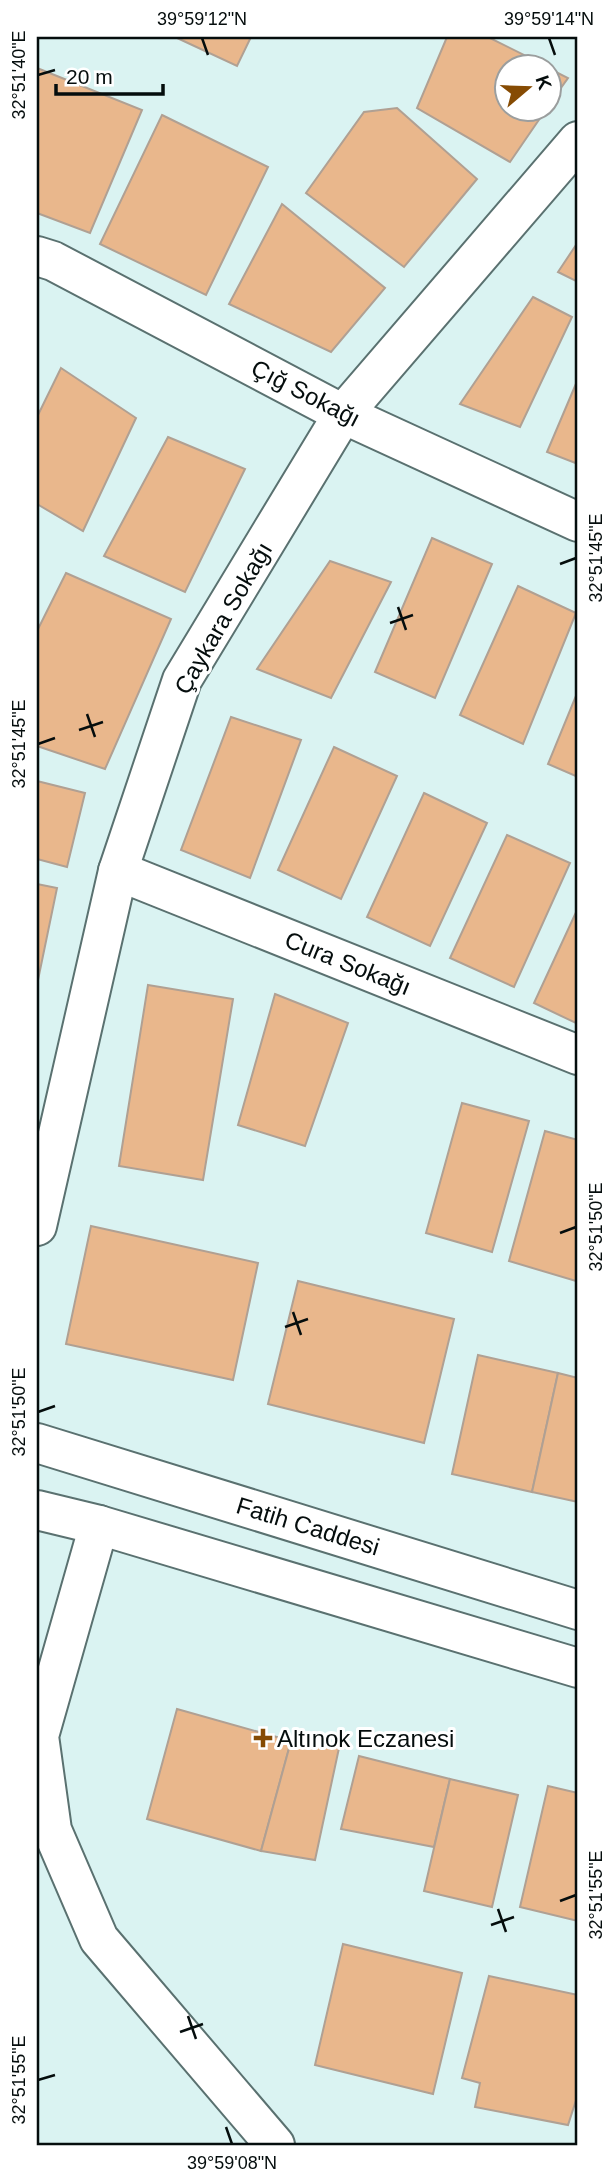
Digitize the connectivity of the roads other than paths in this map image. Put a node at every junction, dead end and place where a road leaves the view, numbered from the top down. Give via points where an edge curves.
1 (578, 141) edge
2 (37, 256) edge
3 (343, 414) junction
4 (578, 522) edge
5 (118, 871) junction
6 (578, 1055) edge
7 (37, 1226) edge
8 (37, 1443) edge
9 (37, 1510) edge
10 (99, 1525) junction
11 (578, 1610) edge
12 (578, 1668) edge
13 (44, 1834) edge
14 (275, 2145) edge

1 - 3 street, Çaykara Sokağı
2 - 3 street, Çığ Sokağı
3 - 4 street, Çığ Sokağı
3 - 5 street, Çaykara Sokağı via 182,680
5 - 6 street, Cura Sokağı
5 - 7 street, Çaykara Sokağı
8 - 11 street, Fatih Caddesi
9 - 10 street
10 - 12 street
10 - 13 street via 39,1736
13 - 14 street via 99,1939

